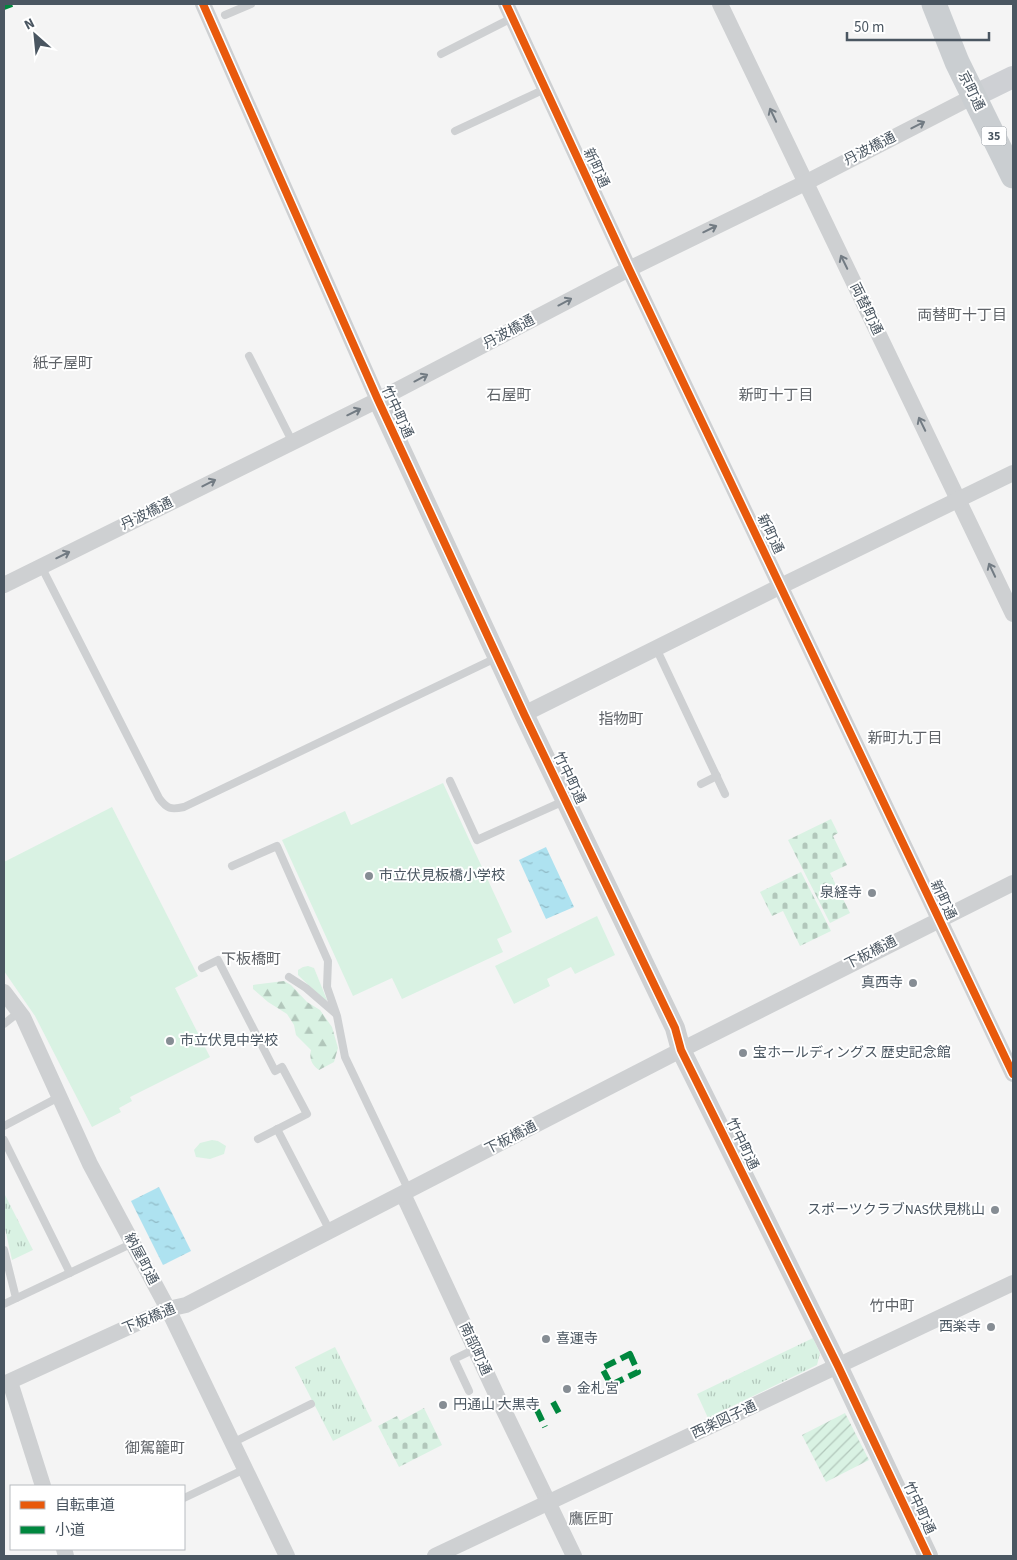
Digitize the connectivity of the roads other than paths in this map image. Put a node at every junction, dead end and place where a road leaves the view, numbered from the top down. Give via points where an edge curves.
1 (203, 4) edge
2 (251, 4) edge
3 (720, 4) edge
4 (934, 4) edge
5 (509, 11) edge
6 (224, 15) dead end
7 (441, 54) dead end
8 (1013, 77) edge
9 (545, 89) junction
10 (974, 96) junction
11 (455, 131) dead end
12 (1013, 176) edge
13 (805, 183) junction
14 (629, 269) junction
15 (250, 356) dead end
16 (378, 400) junction
17 (292, 442) junction
18 (1013, 473) edge
19 (959, 500) junction
20 (41, 566) junction
21 (4, 585) edge
22 (781, 586) junction
23 (1013, 614) edge
24 (656, 648) junction
25 (498, 658) junction
26 (524, 714) junction
27 (717, 776) junction
28 (450, 781) dead end
29 (701, 784) dead end
30 (725, 794) dead end
31 (565, 800) junction
32 (232, 866) dead end
33 (1013, 882) edge
34 (939, 919) junction
35 (202, 968) dead end
36 (289, 977) dead end
37 (4, 992) edge
38 (19, 1012) junction
39 (336, 1014) junction
40 (4, 1024) edge
41 (681, 1050) junction
42 (1013, 1074) edge
43 (58, 1097) junction
44 (4, 1126) edge
45 (278, 1129) junction
46 (258, 1139) dead end
47 (4, 1140) edge
48 (406, 1192) junction
49 (330, 1231) junction
50 (133, 1243) junction
51 (4, 1250) edge
52 (70, 1273) junction
53 (1013, 1283) edge
54 (16, 1298) junction
55 (4, 1304) edge
56 (168, 1309) junction
57 (475, 1349) junction
58 (838, 1366) junction
59 (7, 1383) edge
60 (469, 1391) dead end
61 (312, 1404) dead end
62 (232, 1443) junction
63 (245, 1469) junction
64 (44, 1485) edge
65 (185, 1498) edge
66 (548, 1502) junction
67 (287, 1556) edge
68 (435, 1556) edge
69 (574, 1556) edge
70 (928, 1556) edge

1 - 16 street, 竹中町通
2 - 6 lane
13 -> 3 street, 両替町通
4 - 10 main road, 京町通 / 35
5 - 7 lane
5 - 9 street, 新町通
8 - 10 main road, 丹波橋通
9 - 11 lane
9 - 14 street, 新町通
10 - 12 main road, 京町通 / 35
13 -> 10 street, 丹波橋通
14 -> 13 street, 丹波橋通
19 -> 13 street, 両替町通
16 -> 14 street, 丹波橋通
14 - 22 street, 新町通
15 - 17 lane
17 -> 16 street, 丹波橋通
16 - 25 street, 竹中町通
20 -> 17 street, 丹波橋通
18 - 19 street
19 - 22 street
23 -> 19 street, 両替町通
20 - 21 street, 丹波橋通
20 - 25 lane via 159,798 165,807 174,810
22 - 24 street
22 - 34 street, 新町通
24 - 26 street
24 - 27 lane
25 - 26 street, 竹中町通
26 - 31 street, 竹中町通
27 - 29 lane
27 - 30 lane
28 - 31 lane via 477,840
31 - 41 street, 竹中町通 via 675,1028
32 - 39 lane via 277,846 328,961 327,987
33 - 34 street, 下板橋通
34 - 41 street, 下板橋通
34 - 42 street, 新町通
35 - 45 lane via 218,960 275,1071 282,1067 307,1114
36 - 39 lane
37 - 38 street, 納屋町通
38 - 40 lane
38 - 43 street, 納屋町通
39 - 48 lane via 345,1057
41 - 48 street, 下板橋通
41 - 58 street, 竹中町通
43 - 44 lane
43 - 50 street, 納屋町通
45 - 46 lane
45 - 49 lane
47 - 52 lane
48 - 49 street, 下板橋通
48 - 57 street, 南部町通
49 - 56 street, 下板橋通 via 186,1305
50 - 52 lane
50 - 56 street, 納屋町通
51 - 54 lane
52 - 54 lane
53 - 58 street, 西楽図子通
54 - 55 lane
56 - 59 street, 下板橋通
56 - 62 street, 納屋町通
57 - 60 lane via 454,1360
57 - 66 street, 南部町通
58 - 66 street, 西楽図子通
58 - 70 street, 竹中町通
59 - 64 street
61 - 62 lane
62 - 63 street, 納屋町通
63 - 65 lane
63 - 67 street, 納屋町通
66 - 68 street, 西楽図子通
66 - 69 street, 南部町通

